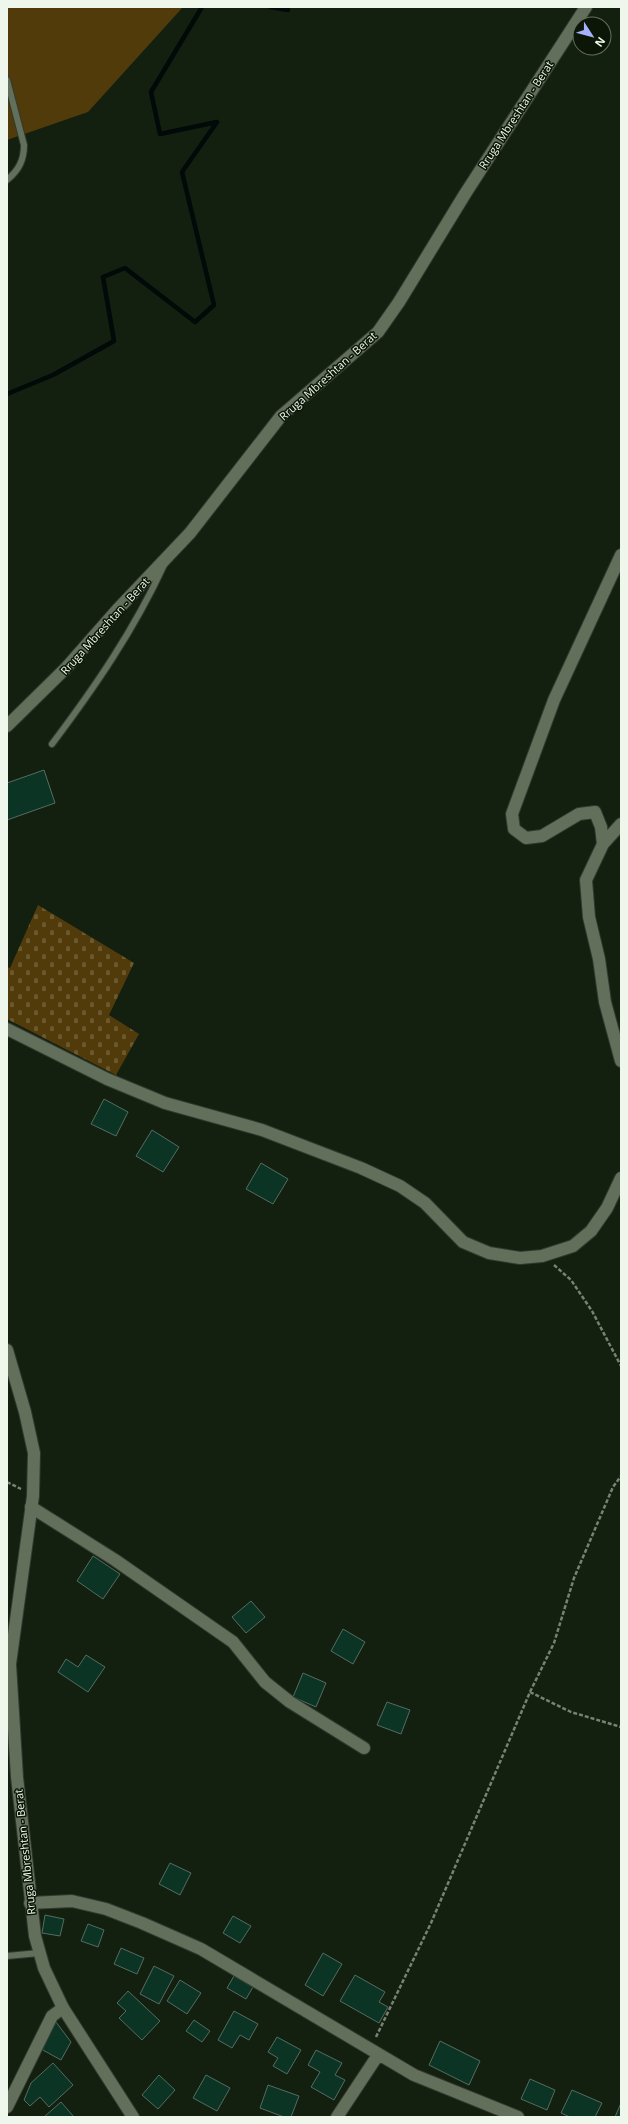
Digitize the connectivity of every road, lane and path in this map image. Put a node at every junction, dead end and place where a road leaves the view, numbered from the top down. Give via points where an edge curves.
1 (586, 7) edge
2 (7, 80) edge
3 (7, 180) edge
4 (621, 554) edge
5 (168, 558) junction
6 (7, 726) edge
7 (52, 744) dead end
8 (621, 824) edge
9 (603, 844) junction
10 (7, 1029) edge
11 (621, 1061) edge
12 (621, 1178) edge
13 (542, 1256) junction
14 (7, 1350) edge
15 (621, 1366) edge
16 (621, 1476) edge
17 (31, 1507) junction
18 (530, 1692) junction
19 (621, 1727) edge
20 (364, 1748) dead end
21 (30, 1903) junction
22 (39, 1953) junction
23 (7, 1956) edge
24 (63, 2008) junction
25 (374, 2052) junction
26 (7, 2107) edge
27 (133, 2117) edge
28 (337, 2117) edge
29 (518, 2117) edge

1 - 5 street, Rruga Mbreshtan - Berat via 378,332 281,416
2 - 3 lane via 24,145 24,155 19,167
4 - 9 street via 554,700 512,814 514,830 526,838 542,836 579,814 595,812 601,827
5 - 6 street, Rruga Mbreshtan - Berat via 117,610 66,668
5 - 7 lane via 146,605 99,681
8 - 9 street
9 - 11 street via 586,880 589,917 596,941 605,1002
10 - 13 street via 107,1079 165,1103 262,1130 361,1168 400,1186 425,1203 463,1242 489,1253 520,1258
12 - 13 street via 607,1208 591,1231 573,1246
13 - 15 path via 571,1280 592,1311
14 - 17 street, Rruga Mbreshtan - Berat via 34,1453
16 - 18 path via 613,1488 574,1578 554,1643
17 - 20 street via 115,1560 233,1642 265,1682 290,1702
17 - 21 street, Rruga Mbreshtan - Berat via 10,1664 17,1777
18 - 19 path via 571,1712
18 - 25 path
21 - 22 street, Rruga Mbreshtan - Berat
21 - 25 street via 72,1901 106,1909 142,1923 201,1949
22 - 23 lane
22 - 24 street, Rruga Mbreshtan - Berat
24 - 26 street via 52,2016
24 - 27 street, Rruga Mbreshtan - Berat
25 - 28 street
25 - 29 street via 414,2075

